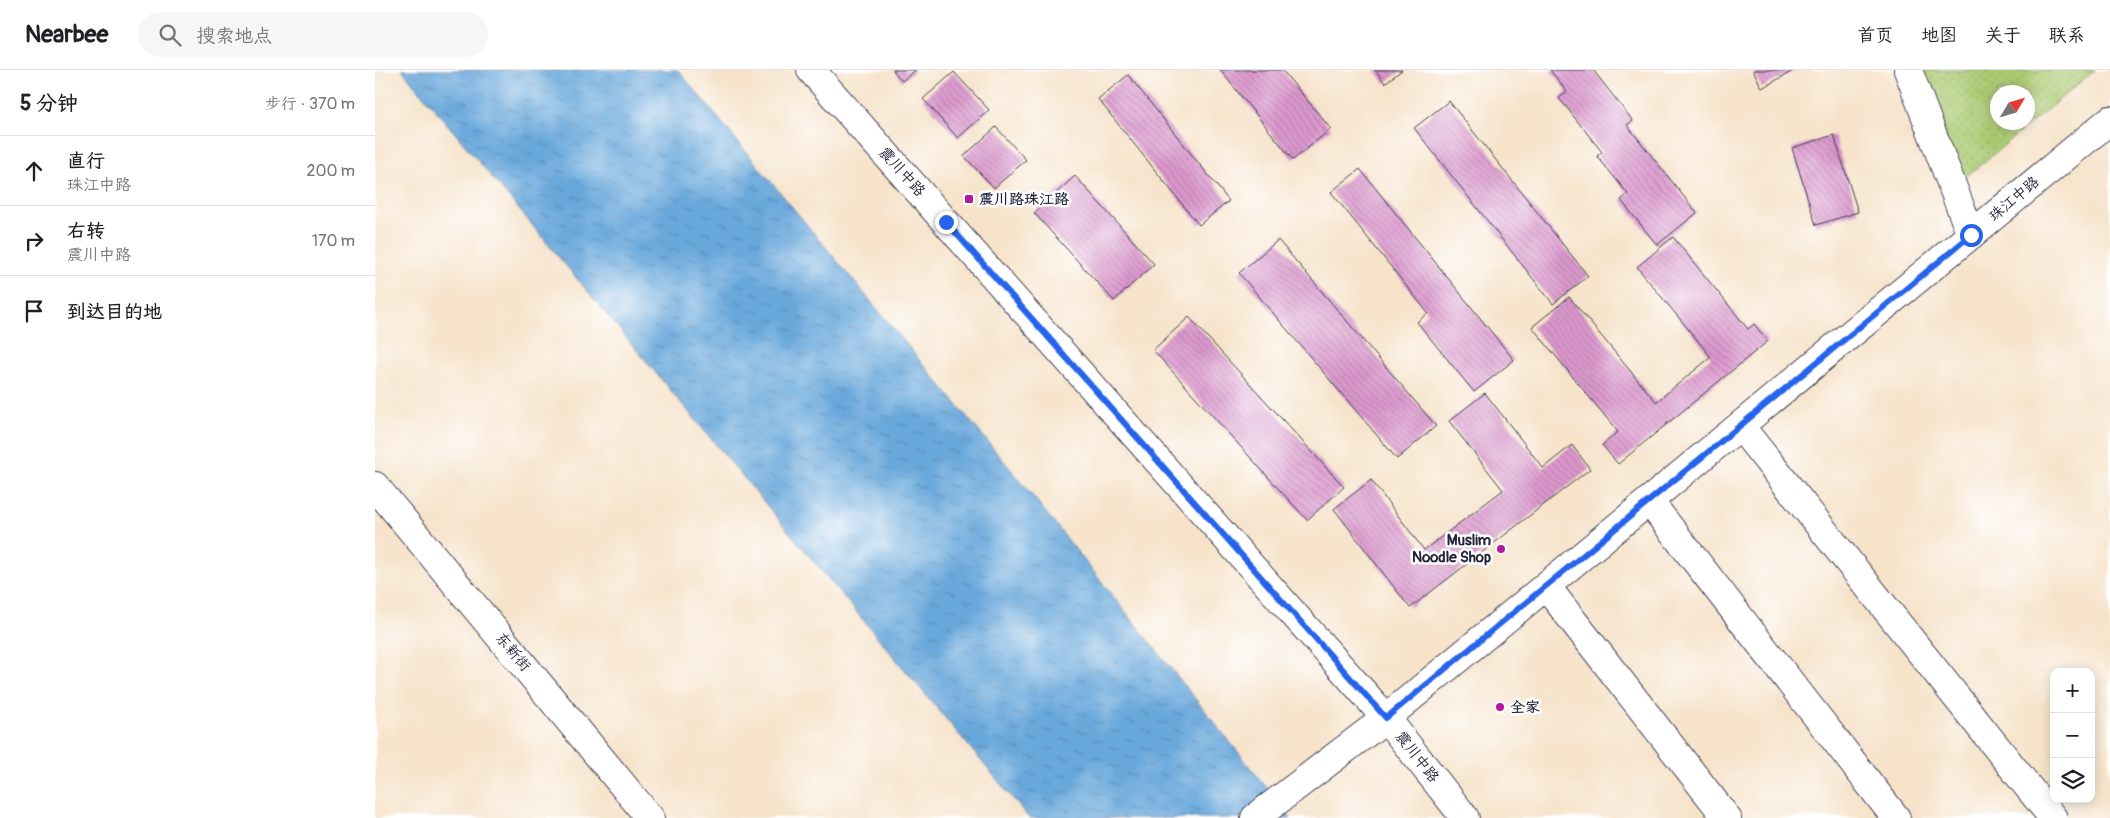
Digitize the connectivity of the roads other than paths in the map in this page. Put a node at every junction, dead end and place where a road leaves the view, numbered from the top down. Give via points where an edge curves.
1 (811, 70) edge
2 (1908, 70) edge
3 (2110, 120) edge
4 (1971, 235) junction
5 (1740, 426) junction
6 (375, 486) edge
7 (1649, 501) junction
8 (1546, 586) junction
9 (1386, 718) junction
10 (650, 818) edge
11 (1255, 818) edge
12 (1465, 818) edge
13 (1727, 818) edge
14 (1896, 818) edge
15 (2053, 818) edge

1 - 9 street, 震川中路
2 - 4 street
3 - 4 street, 珠江中路
4 - 5 street, 珠江中路
5 - 7 street, 珠江中路
5 - 15 street
6 - 10 street, 东新街
7 - 8 street, 珠江中路
7 - 14 street
8 - 9 street, 珠江中路
8 - 13 street
9 - 11 street, 珠江中路
9 - 12 street, 震川中路

